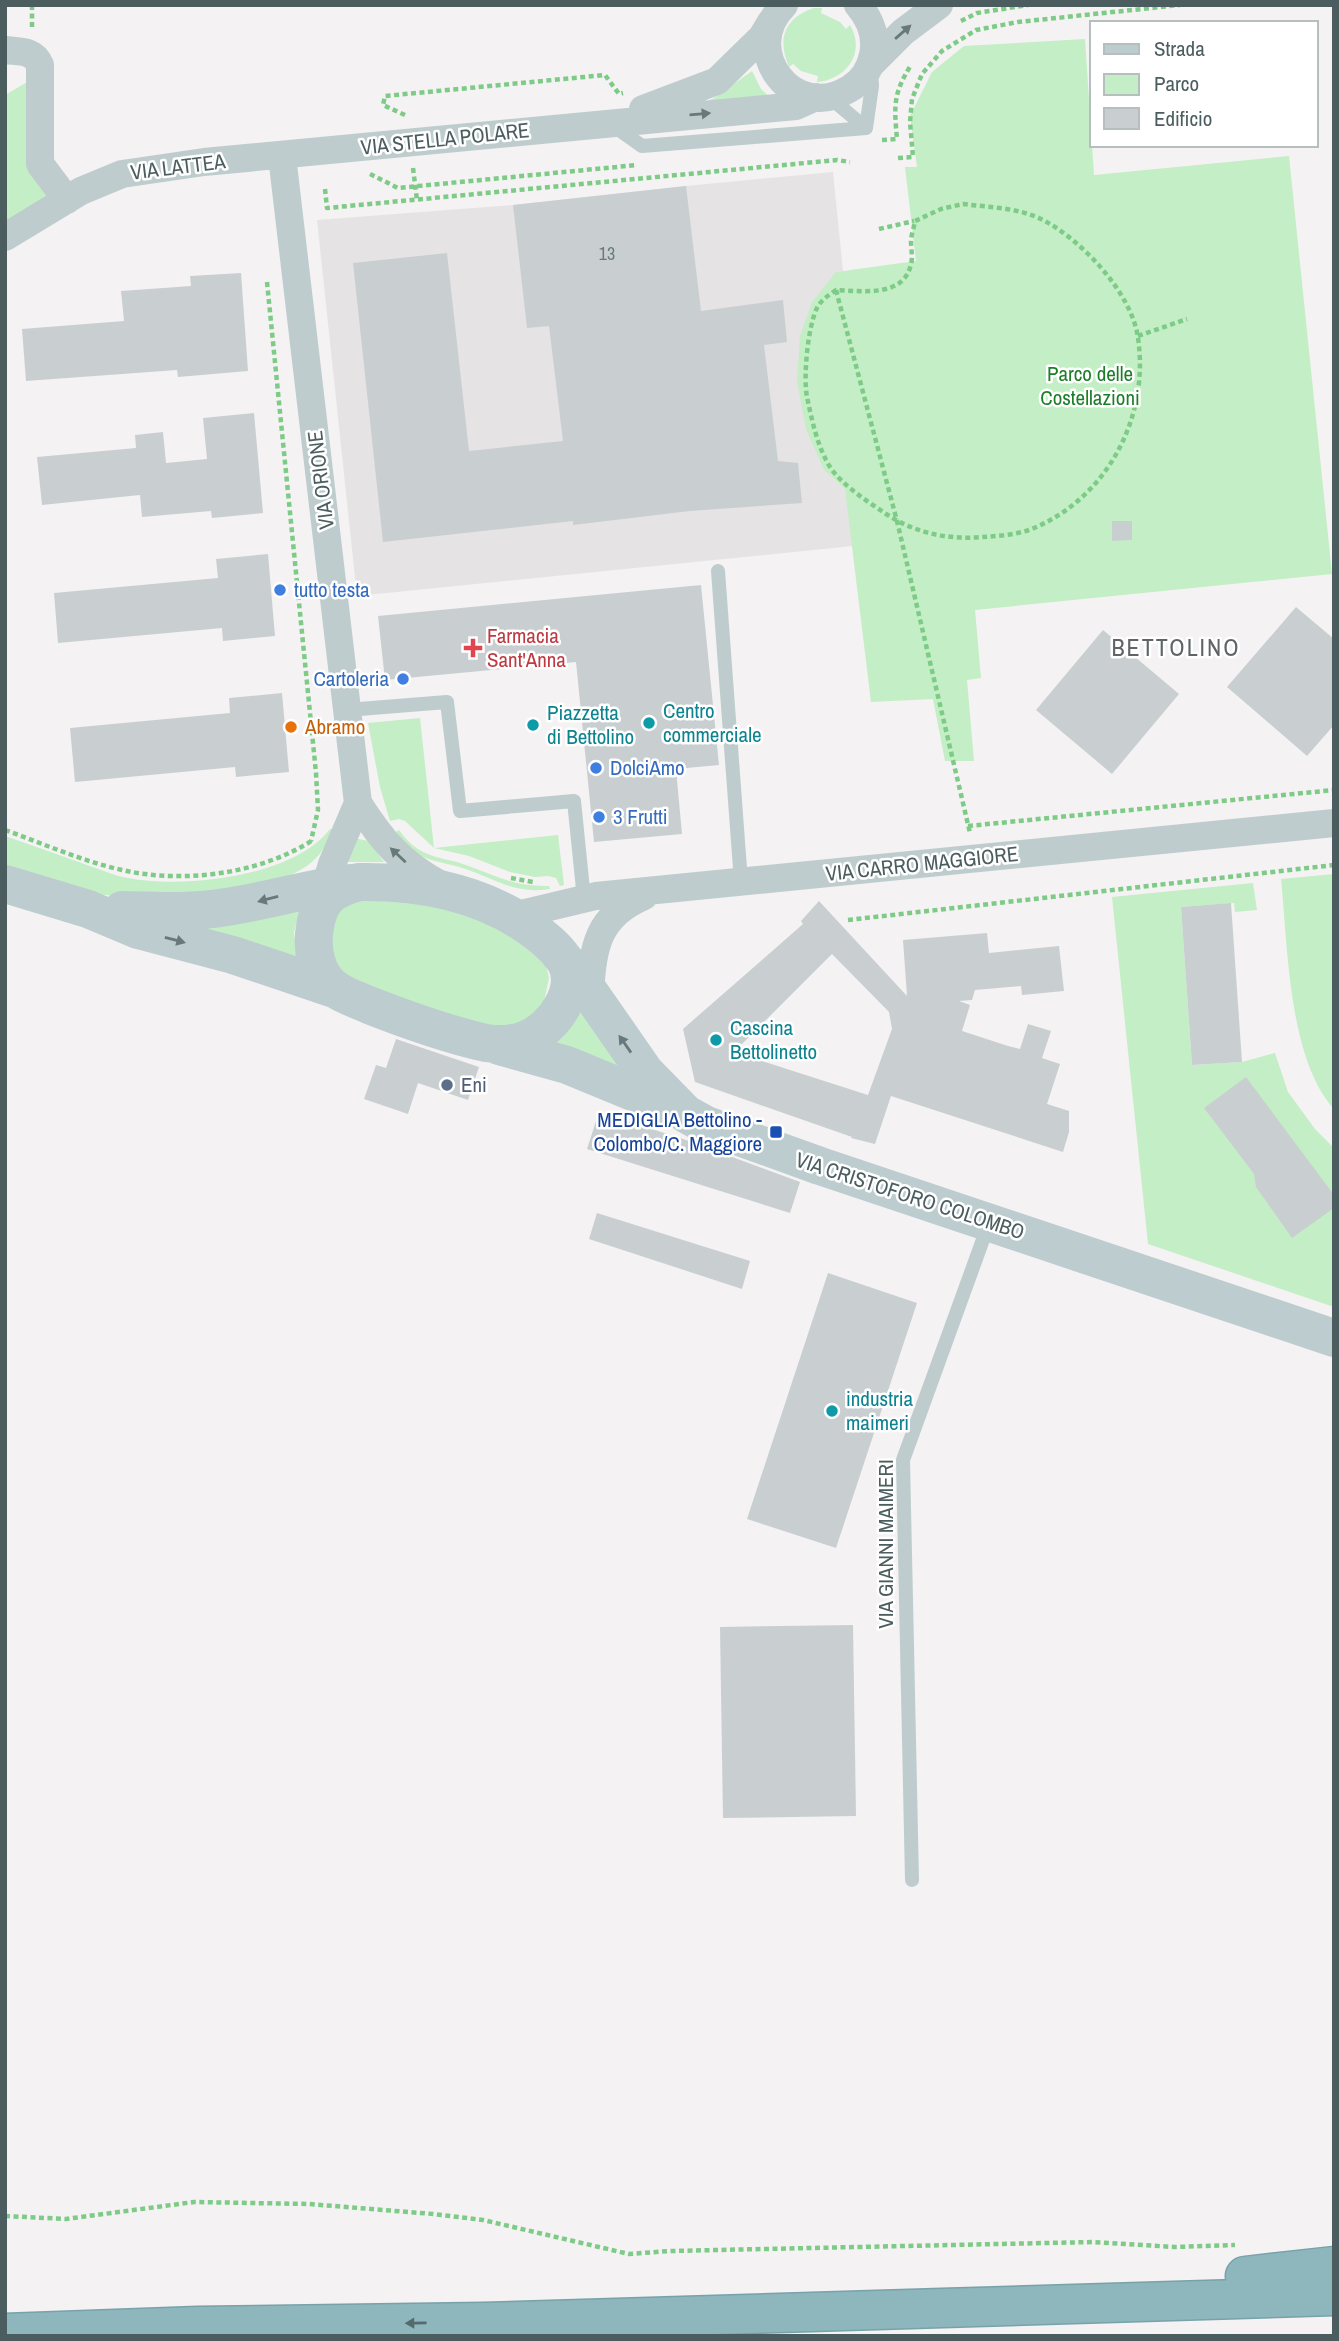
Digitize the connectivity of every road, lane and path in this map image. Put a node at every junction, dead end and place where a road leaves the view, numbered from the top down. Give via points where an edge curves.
1 (858, 5) edge
2 (939, 5) edge
3 (1180, 5) edge
4 (780, 9) edge
5 (5, 50) edge
6 (871, 64) junction
7 (630, 93) dead end
8 (823, 97) junction
9 (407, 122) dead end
10 (608, 122) junction
11 (866, 128) junction
12 (282, 156) junction
13 (898, 158) dead end
14 (412, 161) dead end
15 (850, 162) dead end
16 (325, 189) dead end
17 (67, 200) junction
18 (417, 200) junction
19 (915, 221) junction
20 (879, 229) dead end
21 (5, 237) edge
22 (267, 280) dead end
23 (836, 290) junction
24 (1187, 319) dead end
25 (1138, 336) junction
26 (897, 521) junction
27 (718, 571) dead end
28 (348, 710) junction
29 (1334, 790) edge
30 (358, 803) junction
31 (1334, 823) edge
32 (968, 826) junction
33 (348, 829) junction
34 (5, 831) edge
35 (310, 841) junction
36 (976, 859) junction
37 (1334, 866) edge
38 (503, 876) dead end
39 (741, 882) junction
40 (5, 884) edge
41 (453, 891) junction
42 (654, 891) junction
43 (334, 892) junction
44 (584, 898) junction
45 (551, 908) junction
46 (88, 909) junction
47 (512, 916) junction
48 (848, 920) dead end
49 (578, 972) junction
50 (345, 994) junction
51 (397, 1033) dead end
52 (497, 1054) junction
53 (685, 1115) junction
54 (989, 1222) junction
55 (1334, 1338) edge
56 (912, 1880) dead end
57 (5, 2216) edge
58 (1244, 2245) dead end
59 (1334, 2266) edge
60 (1334, 2296) edge
61 (484, 2322) junction
62 (5, 2333) edge

1 - 6 street via 873,30
6 -> 2 street
3 - 13 path via 976,30 942,51 922,74 912,99 913,157
4 - 8 street via 767,39 772,66 790,88
4 - 10 street, VIA STELLA POLARE via 762,37 717,81
5 - 17 street via 37,57 41,74 40,164
6 - 8 street, VIA STELLA POLARE via 853,87
6 - 11 lane
7 - 9 path via 619,93 605,75 385,96 383,105 407,116
10 -> 8 street, VIA STELLA POLARE via 796,106
8 - 11 lane
10 - 11 lane via 642,146
10 - 12 street, VIA STELLA POLARE
12 - 17 street, VIA LATTEA via 122,174
12 - 28 street, VIA ORIONE
14 - 18 path
15 - 18 path
16 - 18 path via 327,208
17 - 21 street, VIA LATTEA
19 - 20 path
19 - 23 path via 906,276 892,288
19 - 25 path via 963,204 1040,218 1077,243 1107,273
22 - 35 path via 317,773 318,810
23 - 26 path
23 - 26 path via 816,309 805,359 814,430 830,467 859,495
24 - 25 path
25 - 26 path via 1140,368 1127,434 1097,483 1075,504 1027,531 1001,536 949,537
26 - 32 path
27 - 39 lane
28 - 30 street, VIA ORIONE
28 - 44 lane via 447,702 460,811 574,801
29 - 32 path
30 - 33 street
41 -> 30 street via 415,871 380,838
31 - 36 street, VIA CARRO MAGGIORE
32 - 36 path
33 - 35 path via 330,828
33 - 43 street
34 - 35 path via 110,867 162,876 250,867
36 - 39 street, VIA CARRO MAGGIORE
37 - 48 path
38 - 45 path via 546,885
39 - 42 street, VIA CARRO MAGGIORE
40 - 46 main road
41 - 43 main road, VIA CRISTOFORO COLOMBO via 401,883
41 - 47 main road, VIA CRISTOFORO COLOMBO
42 - 44 street, VIA CARRO MAGGIORE
42 - 49 street via 618,909
43 -> 46 main road via 195,911
43 - 50 main road via 313,936 323,976
44 - 45 street, VIA CARRO MAGGIORE
45 - 47 street, VIA CARRO MAGGIORE
46 -> 50 main road via 138,930 233,955
47 - 49 main road, VIA CRISTOFORO COLOMBO via 549,942
49 - 52 main road via 560,1010 536,1035
53 -> 49 main road, VIA CRISTOFORO COLOMBO via 645,1072
50 - 51 lane via 384,1015
50 - 52 main road
52 - 53 main road via 547,1058
53 - 54 main road, VIA CRISTOFORO COLOMBO via 733,1136
54 - 55 main road, VIA CRISTOFORO COLOMBO
54 - 56 lane, VIA GIANNI MAIMERI via 903,1460
57 - 58 path via 66,2219 194,2202 309,2204 483,2220 629,2254 1093,2242
59 - 61 highway via 1084,2286 756,2293
60 - 61 highway
61 -> 62 highway

